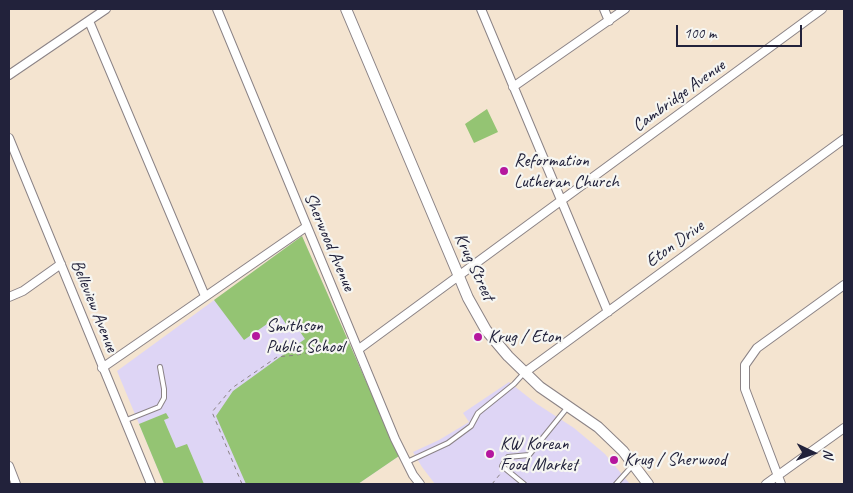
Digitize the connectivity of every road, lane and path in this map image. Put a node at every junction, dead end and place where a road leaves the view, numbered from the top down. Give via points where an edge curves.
1 (106, 9) edge
2 (217, 9) edge
3 (346, 9) edge
4 (481, 9) edge
5 (604, 9) edge
6 (625, 9) edge
7 (822, 9) edge
8 (89, 20) junction
9 (609, 21) junction
10 (9, 75) edge
11 (513, 87) junction
12 (9, 138) edge
13 (844, 139) edge
14 (560, 202) junction
15 (306, 227) junction
16 (60, 264) junction
17 (459, 277) junction
18 (844, 285) edge
19 (9, 296) edge
20 (205, 296) junction
21 (608, 312) junction
22 (350, 343) dead end
23 (359, 349) junction
24 (160, 367) dead end
25 (102, 368) junction
26 (524, 373) junction
27 (568, 406) junction
28 (124, 420) junction
29 (844, 428) edge
30 (407, 462) junction
31 (634, 464) junction
32 (9, 466) edge
33 (505, 469) junction
34 (778, 476) junction
35 (16, 484) edge
36 (151, 484) edge
37 (242, 484) edge
38 (420, 484) edge
39 (492, 484) edge
40 (524, 484) edge
41 (616, 484) edge
42 (648, 484) edge
43 (766, 484) edge
44 (781, 484) edge

1 - 8 street
2 - 15 street, Sherwood Avenue
3 - 17 street, Krug Street
4 - 11 street
5 - 9 street
6 - 9 street
7 - 14 street, Cambridge Avenue
8 - 10 street
8 - 20 street
9 - 11 street
11 - 14 street
12 - 16 street, Belleview Avenue
13 - 21 street, Eton Drive
14 - 17 street, Cambridge Avenue
14 - 21 street
15 - 20 street
15 - 23 street, Sherwood Avenue
16 - 19 street via 23,291
16 - 25 street, Belleview Avenue
17 - 23 street, Cambridge Avenue
17 - 26 street, Krug Street via 486,330
18 - 34 street via 757,348 745,365 745,389
20 - 25 street
21 - 26 street, Eton Drive
22 - 37 path via 277,357 232,388 212,412
23 - 30 street, Sherwood Avenue
24 - 28 lane via 164,398 159,407
25 - 28 street, Belleview Avenue
26 - 27 street, Krug Street
26 - 30 lane via 478,413 471,426 448,443
27 - 31 street, Krug Street via 598,428
27 - 33 lane via 529,455 508,457 502,466
28 - 36 street, Belleview Avenue
29 - 34 street
30 - 38 street, Sherwood Avenue
31 - 41 lane
31 - 42 street, Krug Street
32 - 35 street
33 - 39 path
33 - 40 lane
34 - 43 street
34 - 44 street

